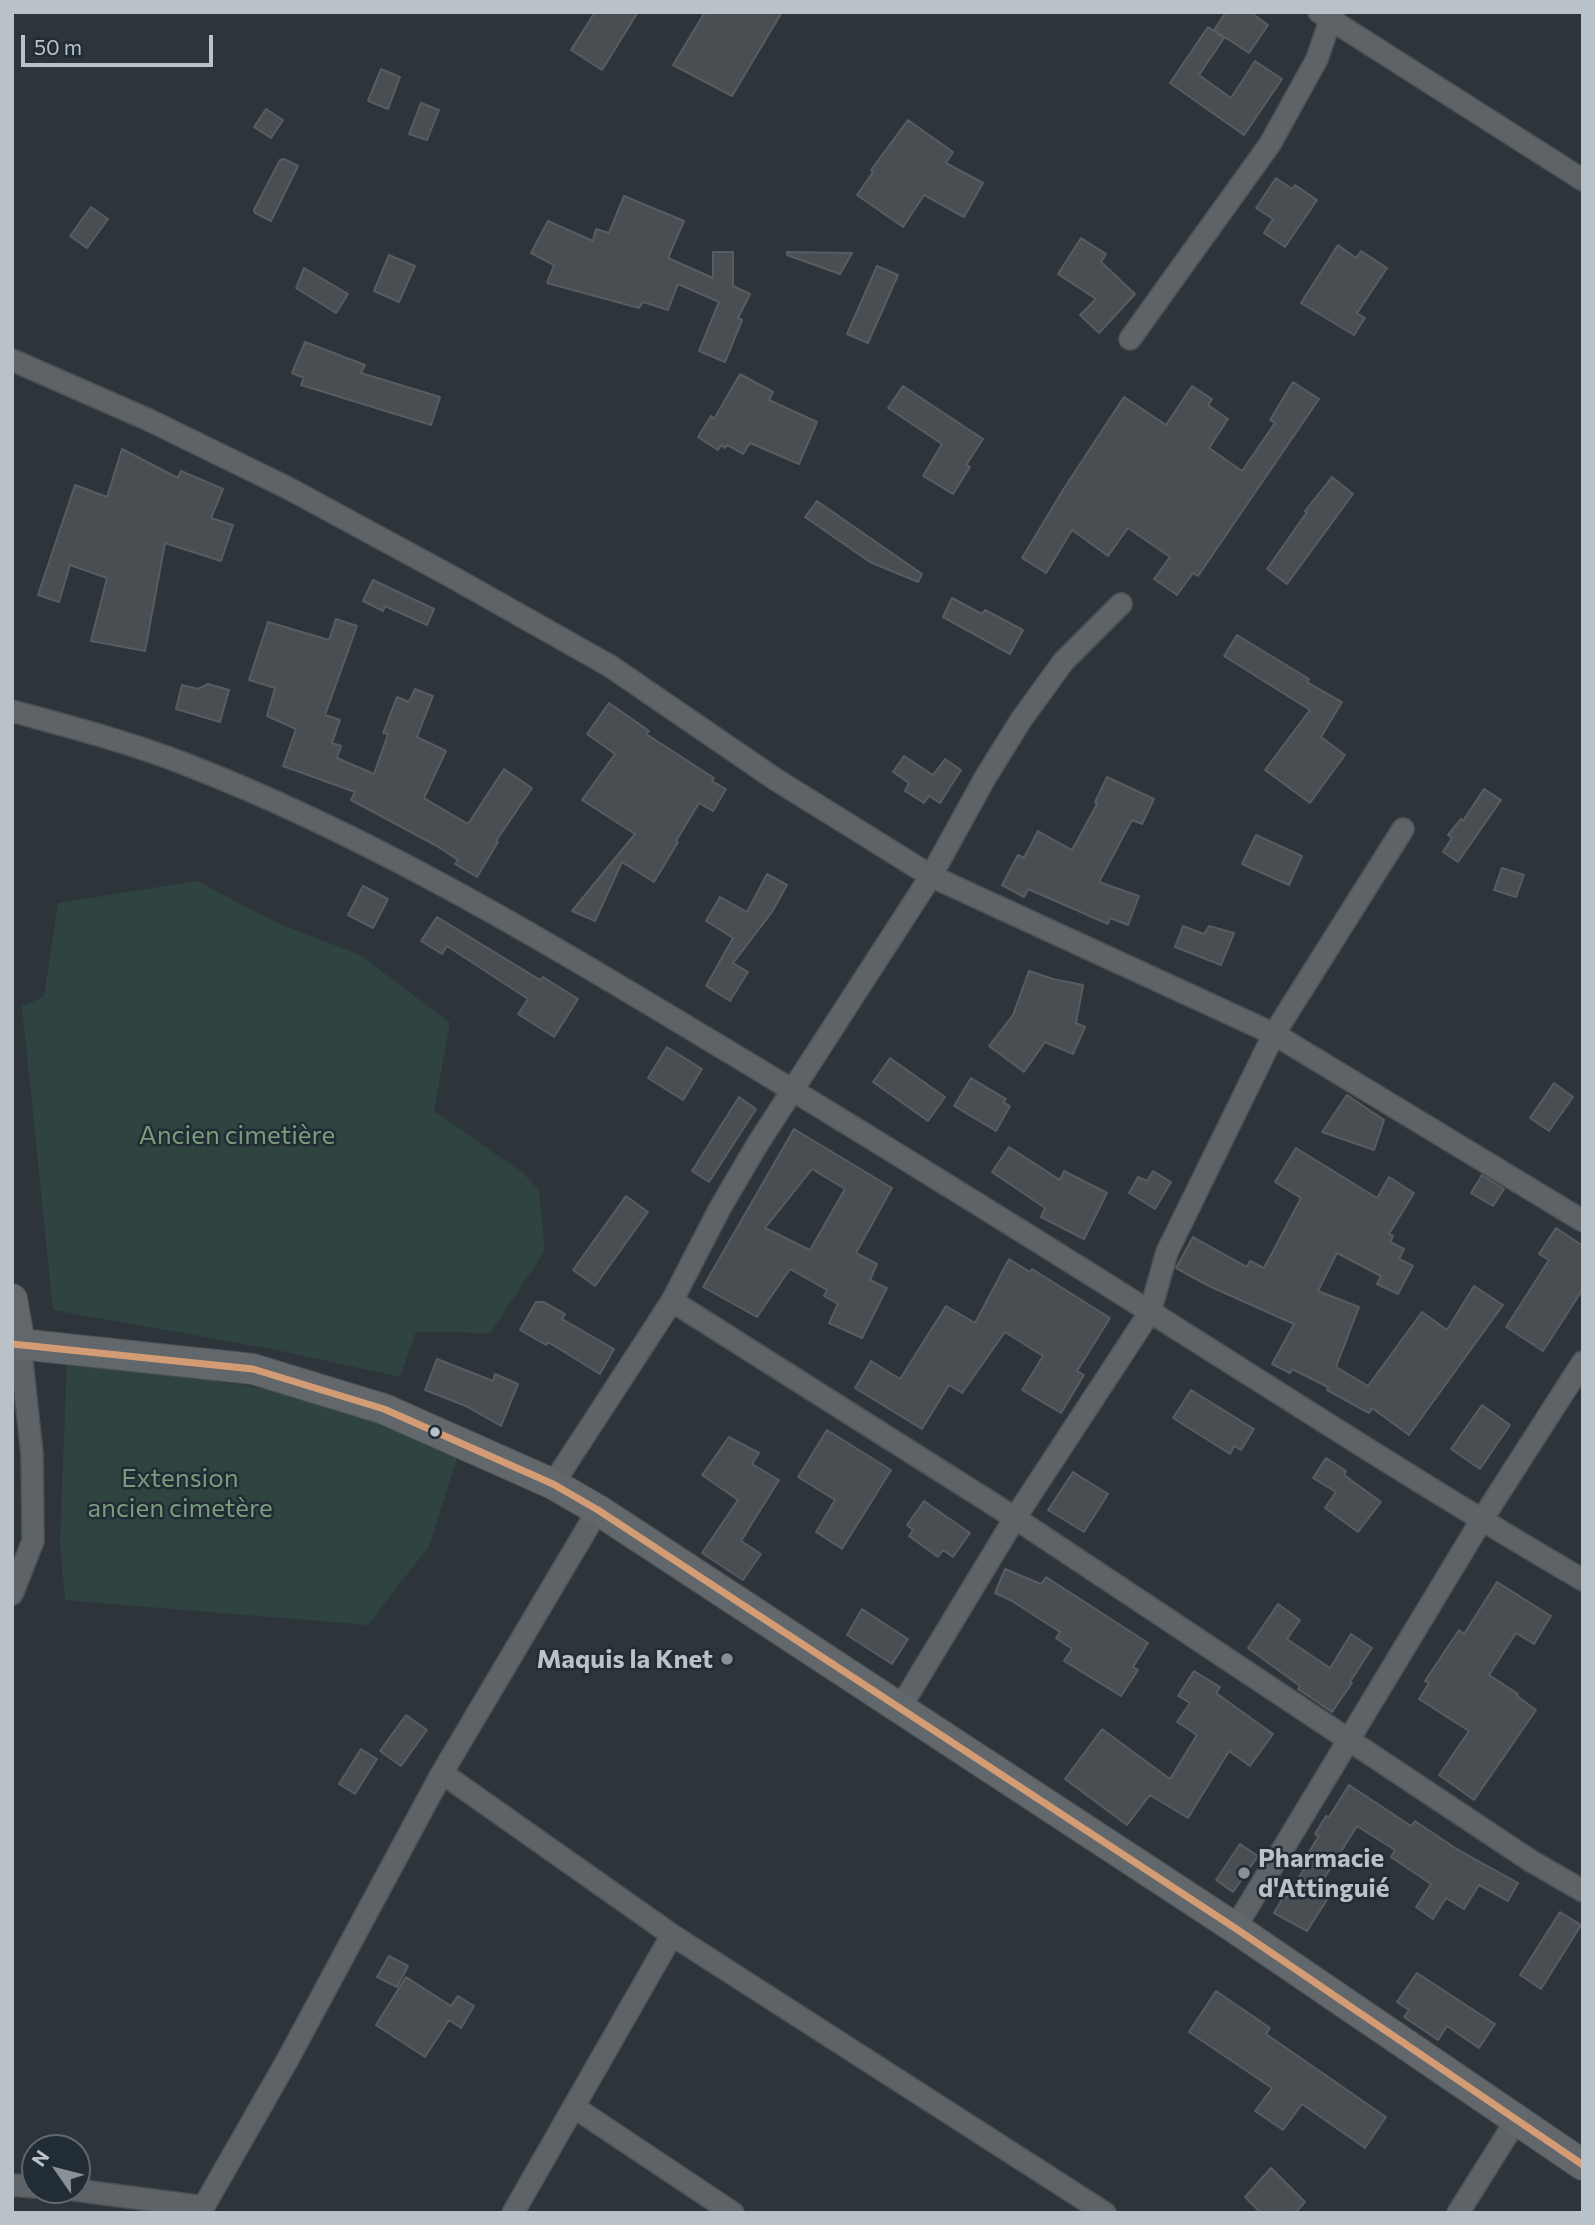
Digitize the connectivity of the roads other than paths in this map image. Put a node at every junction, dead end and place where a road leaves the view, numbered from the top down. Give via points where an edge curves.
1 (1328, 15) edge
2 (1583, 180) edge
3 (1130, 339) dead end
4 (12, 360) edge
5 (1121, 604) dead end
6 (12, 710) edge
7 (1403, 829) dead end
8 (932, 876) junction
9 (1274, 1034) junction
10 (794, 1091) junction
11 (1583, 1221) edge
12 (12, 1299) edge
13 (672, 1301) junction
14 (1150, 1311) junction
15 (16, 1344) edge
16 (1583, 1362) edge
17 (553, 1484) junction
18 (598, 1510) junction
19 (1015, 1518) junction
20 (1481, 1521) junction
21 (1583, 1580) edge
22 (12, 1594) edge
23 (900, 1708) junction
24 (1348, 1741) junction
25 (442, 1773) junction
26 (1583, 1891) edge
27 (1235, 1928) junction
28 (672, 1934) junction
29 (574, 2107) junction
30 (1517, 2119) junction
31 (1583, 2165) edge
32 (91, 2193) edge
33 (202, 2210) edge
34 (513, 2213) edge
35 (733, 2213) edge
36 (1105, 2213) edge
37 (1458, 2213) edge

1 - 2 street
1 - 3 street via 1317,59 1270,144
4 - 8 street via 288,488 454,578 610,666 775,779
5 - 8 street via 1063,662 1021,720
6 - 10 street via 182,763 338,833 549,944
7 - 9 street
8 - 9 street
8 - 10 street
9 - 11 street
9 - 14 street via 1167,1252
10 - 13 street via 732,1187
10 - 14 street
12 - 15 street
13 - 17 street
13 - 19 street
14 - 19 street
14 - 20 street
15 - 17 street via 253,1368 384,1409
15 - 22 street via 32,1454 33,1541
16 - 20 street
17 - 18 street
18 - 23 street
18 - 25 street
19 - 23 street
19 - 24 street
20 - 21 street
20 - 24 street
23 - 27 street
24 - 26 street
24 - 27 street
25 - 28 street
25 - 33 street
27 - 30 street
28 - 29 street
28 - 36 street
29 - 34 street
29 - 35 street
30 - 31 street
30 - 37 street
32 - 33 street

